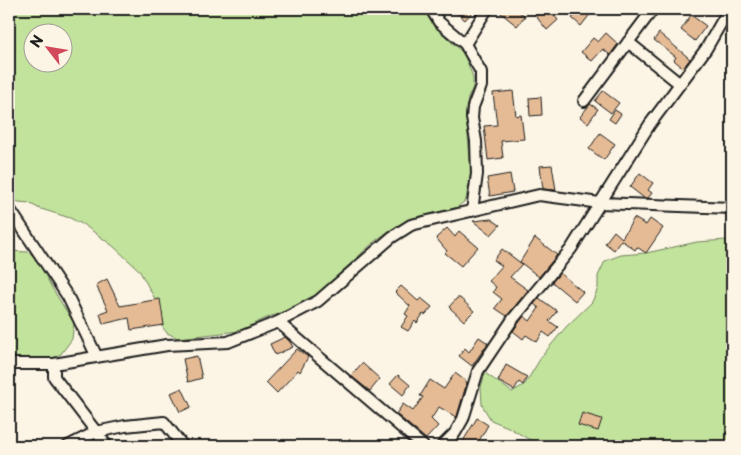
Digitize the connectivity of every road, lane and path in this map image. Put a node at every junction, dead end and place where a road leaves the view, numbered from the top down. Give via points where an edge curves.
1 (431, 9) edge
2 (487, 9) edge
3 (653, 9) edge
4 (729, 9) edge
5 (628, 42) junction
6 (465, 44) junction
7 (680, 84) junction
8 (584, 101) dead end
9 (600, 203) junction
10 (732, 208) edge
11 (11, 211) dead end
12 (472, 211) junction
13 (278, 322) junction
14 (97, 357) junction
15 (9, 364) edge
16 (54, 364) junction
17 (96, 432) junction
18 (68, 446) edge
19 (107, 446) edge
20 (183, 446) edge
21 (423, 446) edge
22 (442, 446) edge

1 - 6 street via 439,22
2 - 6 street
3 - 5 street
4 - 7 street via 706,49
5 - 7 street
5 - 8 street
6 - 12 street via 482,72 482,86 472,118 477,174
7 - 9 street via 650,124
9 - 10 street
9 - 12 street via 539,195
9 - 22 street via 571,249 513,319 478,370 463,419 455,434
11 - 14 street via 68,297
12 - 13 street via 411,225 392,237 318,301
13 - 14 street via 228,342 167,345
13 - 21 street
14 - 16 street
15 - 16 street
16 - 17 street via 54,377
17 - 18 street
17 - 19 street
17 - 20 street via 164,422

